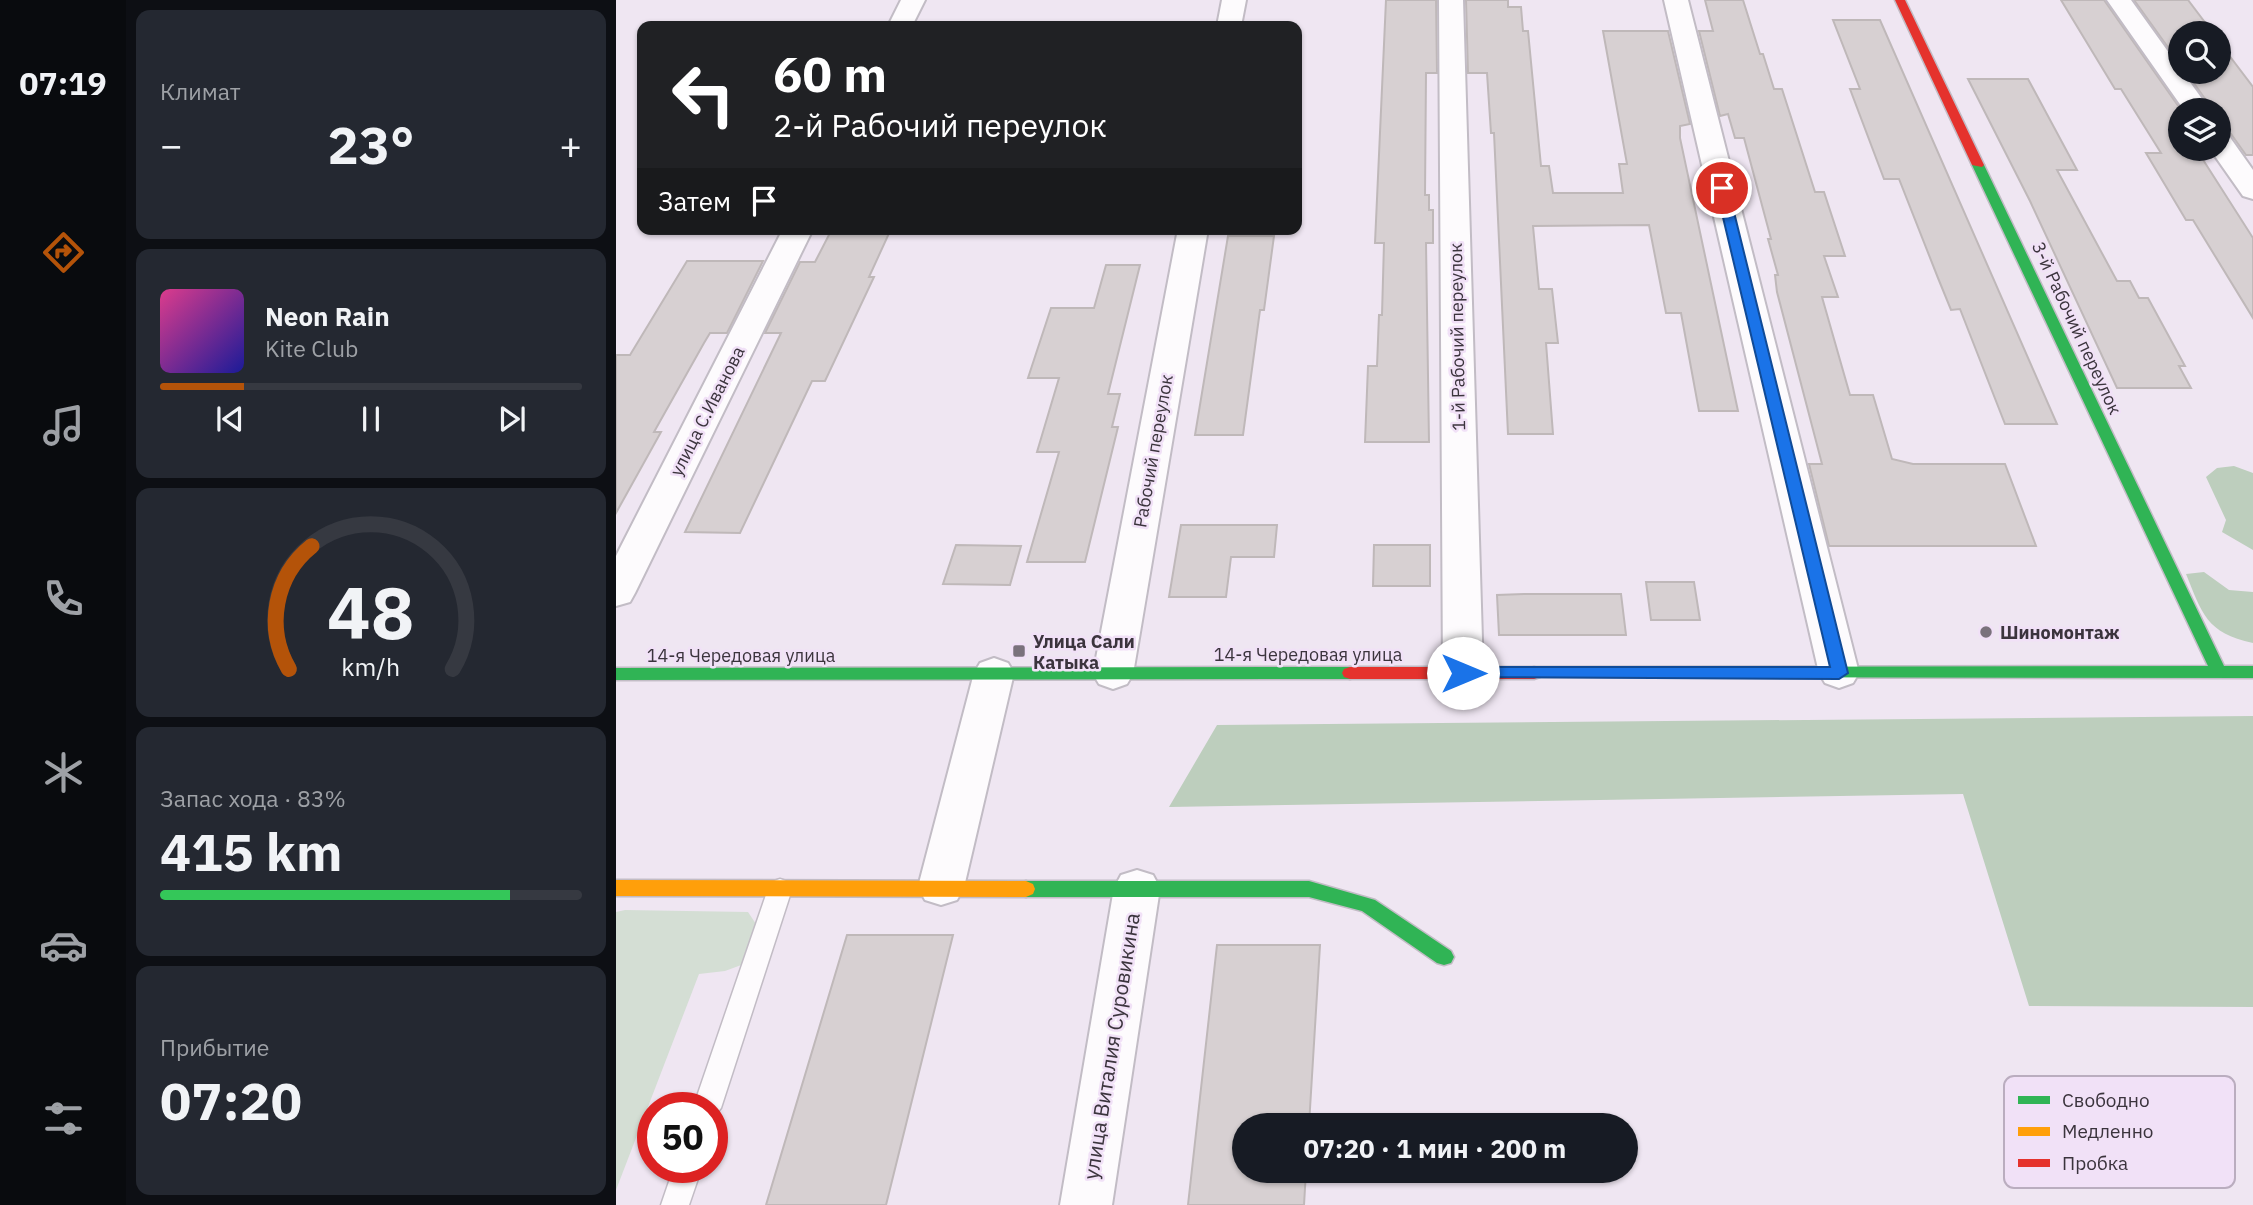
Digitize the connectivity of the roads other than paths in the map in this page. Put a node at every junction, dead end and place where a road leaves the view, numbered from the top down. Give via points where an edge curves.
1 (913, 0) edge
2 (1234, 0) edge
3 (1451, 0) edge
4 (1676, 0) edge
5 (1900, 0) edge
6 (2119, 0) edge
7 (902, 21) edge
8 (1230, 21) edge
9 (2188, 98) edge
10 (2231, 159) edge
11 (2253, 190) edge
12 (795, 235) edge
13 (1192, 235) edge
14 (616, 593) edge
15 (2219, 672) junction
16 (2253, 672) edge
17 (995, 673) junction
18 (1463, 673) junction
19 (1839, 673) junction
20 (616, 674) edge
21 (1113, 674) junction
22 (941, 887) junction
23 (616, 888) edge
24 (1137, 888) junction
25 (780, 889) junction
26 (1444, 957) dead end
27 (712, 1092) edge
28 (683, 1183) edge
29 (675, 1205) edge
30 (1086, 1205) edge

1 - 7 street
2 - 8 street
3 - 18 street, 1-й Рабочий переулок
4 - 19 street
5 - 15 street, 3-й Рабочий переулок
6 - 9 street
10 - 11 street
12 - 14 street, улица С.Иванова
13 - 21 street, Рабочий переулок
15 - 16 street, 14-я Чередовая улица
15 - 19 street, 14-я Чередовая улица
17 - 20 street, 14-я Чередовая улица
17 - 21 street, 14-я Чередовая улица
17 - 22 street
18 - 19 street, 14-я Чередовая улица
18 - 21 street, 14-я Чередовая улица
22 - 24 street
22 - 25 street
23 - 25 street
24 - 26 street via 1309,889 1368,905
24 - 30 street, улица Виталия Суровикина
25 - 27 lane
28 - 29 lane

